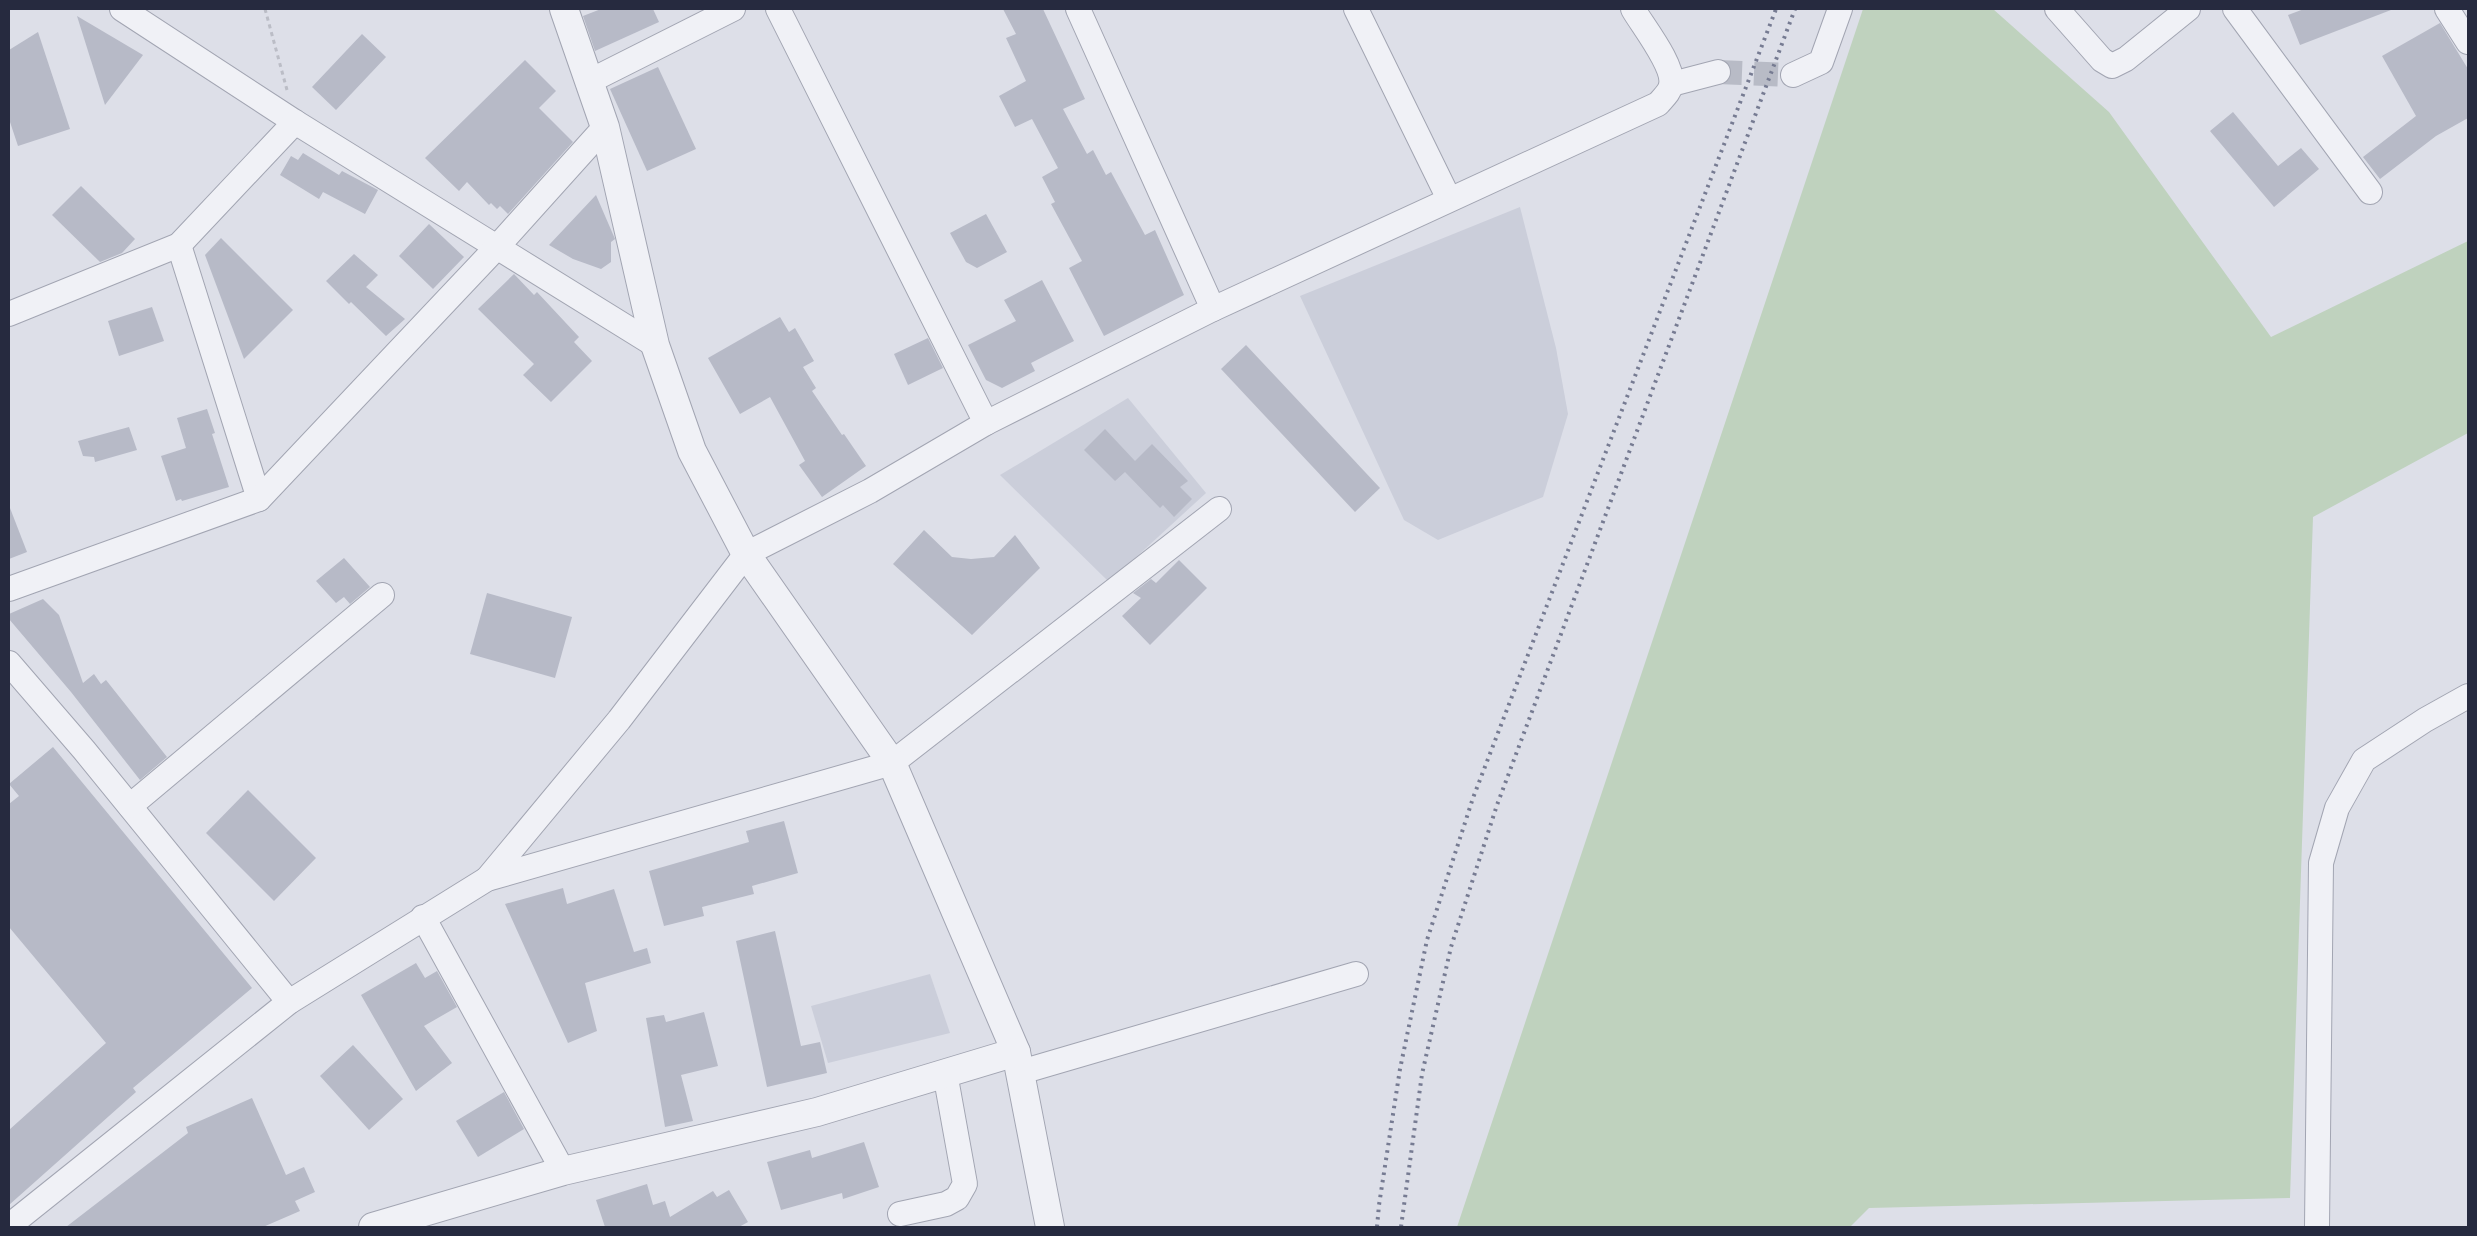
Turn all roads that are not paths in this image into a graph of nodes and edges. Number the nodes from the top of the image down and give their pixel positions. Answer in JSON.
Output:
{"nodes":[{"id":1,"x":122,"y":9,"type":"edge"},
{"id":2,"x":564,"y":9,"type":"edge"},
{"id":3,"x":733,"y":9,"type":"edge"},
{"id":4,"x":778,"y":9,"type":"edge"},
{"id":5,"x":1078,"y":9,"type":"edge"},
{"id":6,"x":1356,"y":9,"type":"edge"},
{"id":7,"x":1632,"y":9,"type":"edge"},
{"id":8,"x":1840,"y":9,"type":"edge"},
{"id":9,"x":2057,"y":9,"type":"edge"},
{"id":10,"x":2188,"y":9,"type":"edge"},
{"id":11,"x":2235,"y":9,"type":"edge"},
{"id":12,"x":2447,"y":9,"type":"edge"},
{"id":13,"x":2468,"y":42,"type":"edge"},
{"id":14,"x":1718,"y":72,"type":"tunnel mouth"},
{"id":15,"x":1793,"y":75,"type":"tunnel mouth"},
{"id":16,"x":588,"y":82,"type":"junction"},
{"id":17,"x":1672,"y":84,"type":"junction"},
{"id":18,"x":295,"y":122,"type":"junction"},
{"id":19,"x":605,"y":127,"type":"junction"},
{"id":20,"x":2370,"y":192,"type":"dead end"},
{"id":21,"x":1449,"y":199,"type":"junction"},
{"id":22,"x":179,"y":245,"type":"junction"},
{"id":23,"x":497,"y":247,"type":"junction"},
{"id":24,"x":1213,"y":309,"type":"junction"},
{"id":25,"x":9,"y":314,"type":"edge"},
{"id":26,"x":655,"y":345,"type":"junction"},
{"id":27,"x":986,"y":423,"type":"junction"},
{"id":28,"x":259,"y":499,"type":"junction"},
{"id":29,"x":1218,"y":509,"type":"dead end"},
{"id":30,"x":746,"y":554,"type":"junction"},
{"id":31,"x":9,"y":589,"type":"edge"},
{"id":32,"x":382,"y":595,"type":"dead end"},
{"id":33,"x":9,"y":663,"type":"edge"},
{"id":34,"x":2468,"y":696,"type":"edge"},
{"id":35,"x":892,"y":763,"type":"junction"},
{"id":36,"x":130,"y":806,"type":"junction"},
{"id":37,"x":487,"y":879,"type":"junction"},
{"id":38,"x":423,"y":917,"type":"junction"},
{"id":39,"x":1356,"y":974,"type":"dead end"},
{"id":40,"x":289,"y":1002,"type":"junction"},
{"id":41,"x":1018,"y":1062,"type":"junction"},
{"id":42,"x":945,"y":1073,"type":"junction"},
{"id":43,"x":562,"y":1171,"type":"junction"},
{"id":44,"x":900,"y":1214,"type":"dead end"},
{"id":45,"x":9,"y":1226,"type":"edge"},
{"id":46,"x":373,"y":1227,"type":"edge"},
{"id":47,"x":1050,"y":1227,"type":"edge"},
{"id":48,"x":2317,"y":1227,"type":"edge"}],
"edges":[{"from":1,"to":18,"type":"street"},
{"from":2,"to":16,"type":"street"},
{"from":3,"to":16,"type":"street"},
{"from":4,"to":27,"type":"street"},
{"from":5,"to":24,"type":"street"},
{"from":6,"to":21,"type":"street"},
{"from":7,"to":17,"type":"street"},
{"from":8,"to":15,"type":"street"},
{"from":9,"to":10,"type":"street"},
{"from":11,"to":20,"type":"street"},
{"from":12,"to":13,"type":"street"},
{"from":14,"to":17,"type":"street"},
{"from":16,"to":19,"type":"street"},
{"from":17,"to":21,"type":"street"},
{"from":18,"to":22,"type":"street"},
{"from":18,"to":23,"type":"street"},
{"from":19,"to":23,"type":"street"},
{"from":19,"to":26,"type":"street"},
{"from":21,"to":24,"type":"street"},
{"from":22,"to":25,"type":"street"},
{"from":22,"to":28,"type":"street"},
{"from":23,"to":26,"type":"street"},
{"from":23,"to":28,"type":"street"},
{"from":24,"to":27,"type":"street"},
{"from":26,"to":30,"type":"street"},
{"from":27,"to":30,"type":"street"},
{"from":28,"to":31,"type":"street"},
{"from":29,"to":35,"type":"street"},
{"from":30,"to":35,"type":"street"},
{"from":30,"to":37,"type":"street"},
{"from":32,"to":36,"type":"street"},
{"from":33,"to":36,"type":"street"},
{"from":34,"to":48,"type":"street"},
{"from":35,"to":37,"type":"street"},
{"from":35,"to":41,"type":"street"},
{"from":36,"to":40,"type":"street"},
{"from":37,"to":38,"type":"street"},
{"from":38,"to":40,"type":"street"},
{"from":38,"to":43,"type":"street"},
{"from":39,"to":41,"type":"street"},
{"from":40,"to":45,"type":"street"},
{"from":41,"to":42,"type":"street"},
{"from":41,"to":47,"type":"street"},
{"from":42,"to":43,"type":"street"},
{"from":42,"to":44,"type":"street"},
{"from":43,"to":46,"type":"street"}]}
